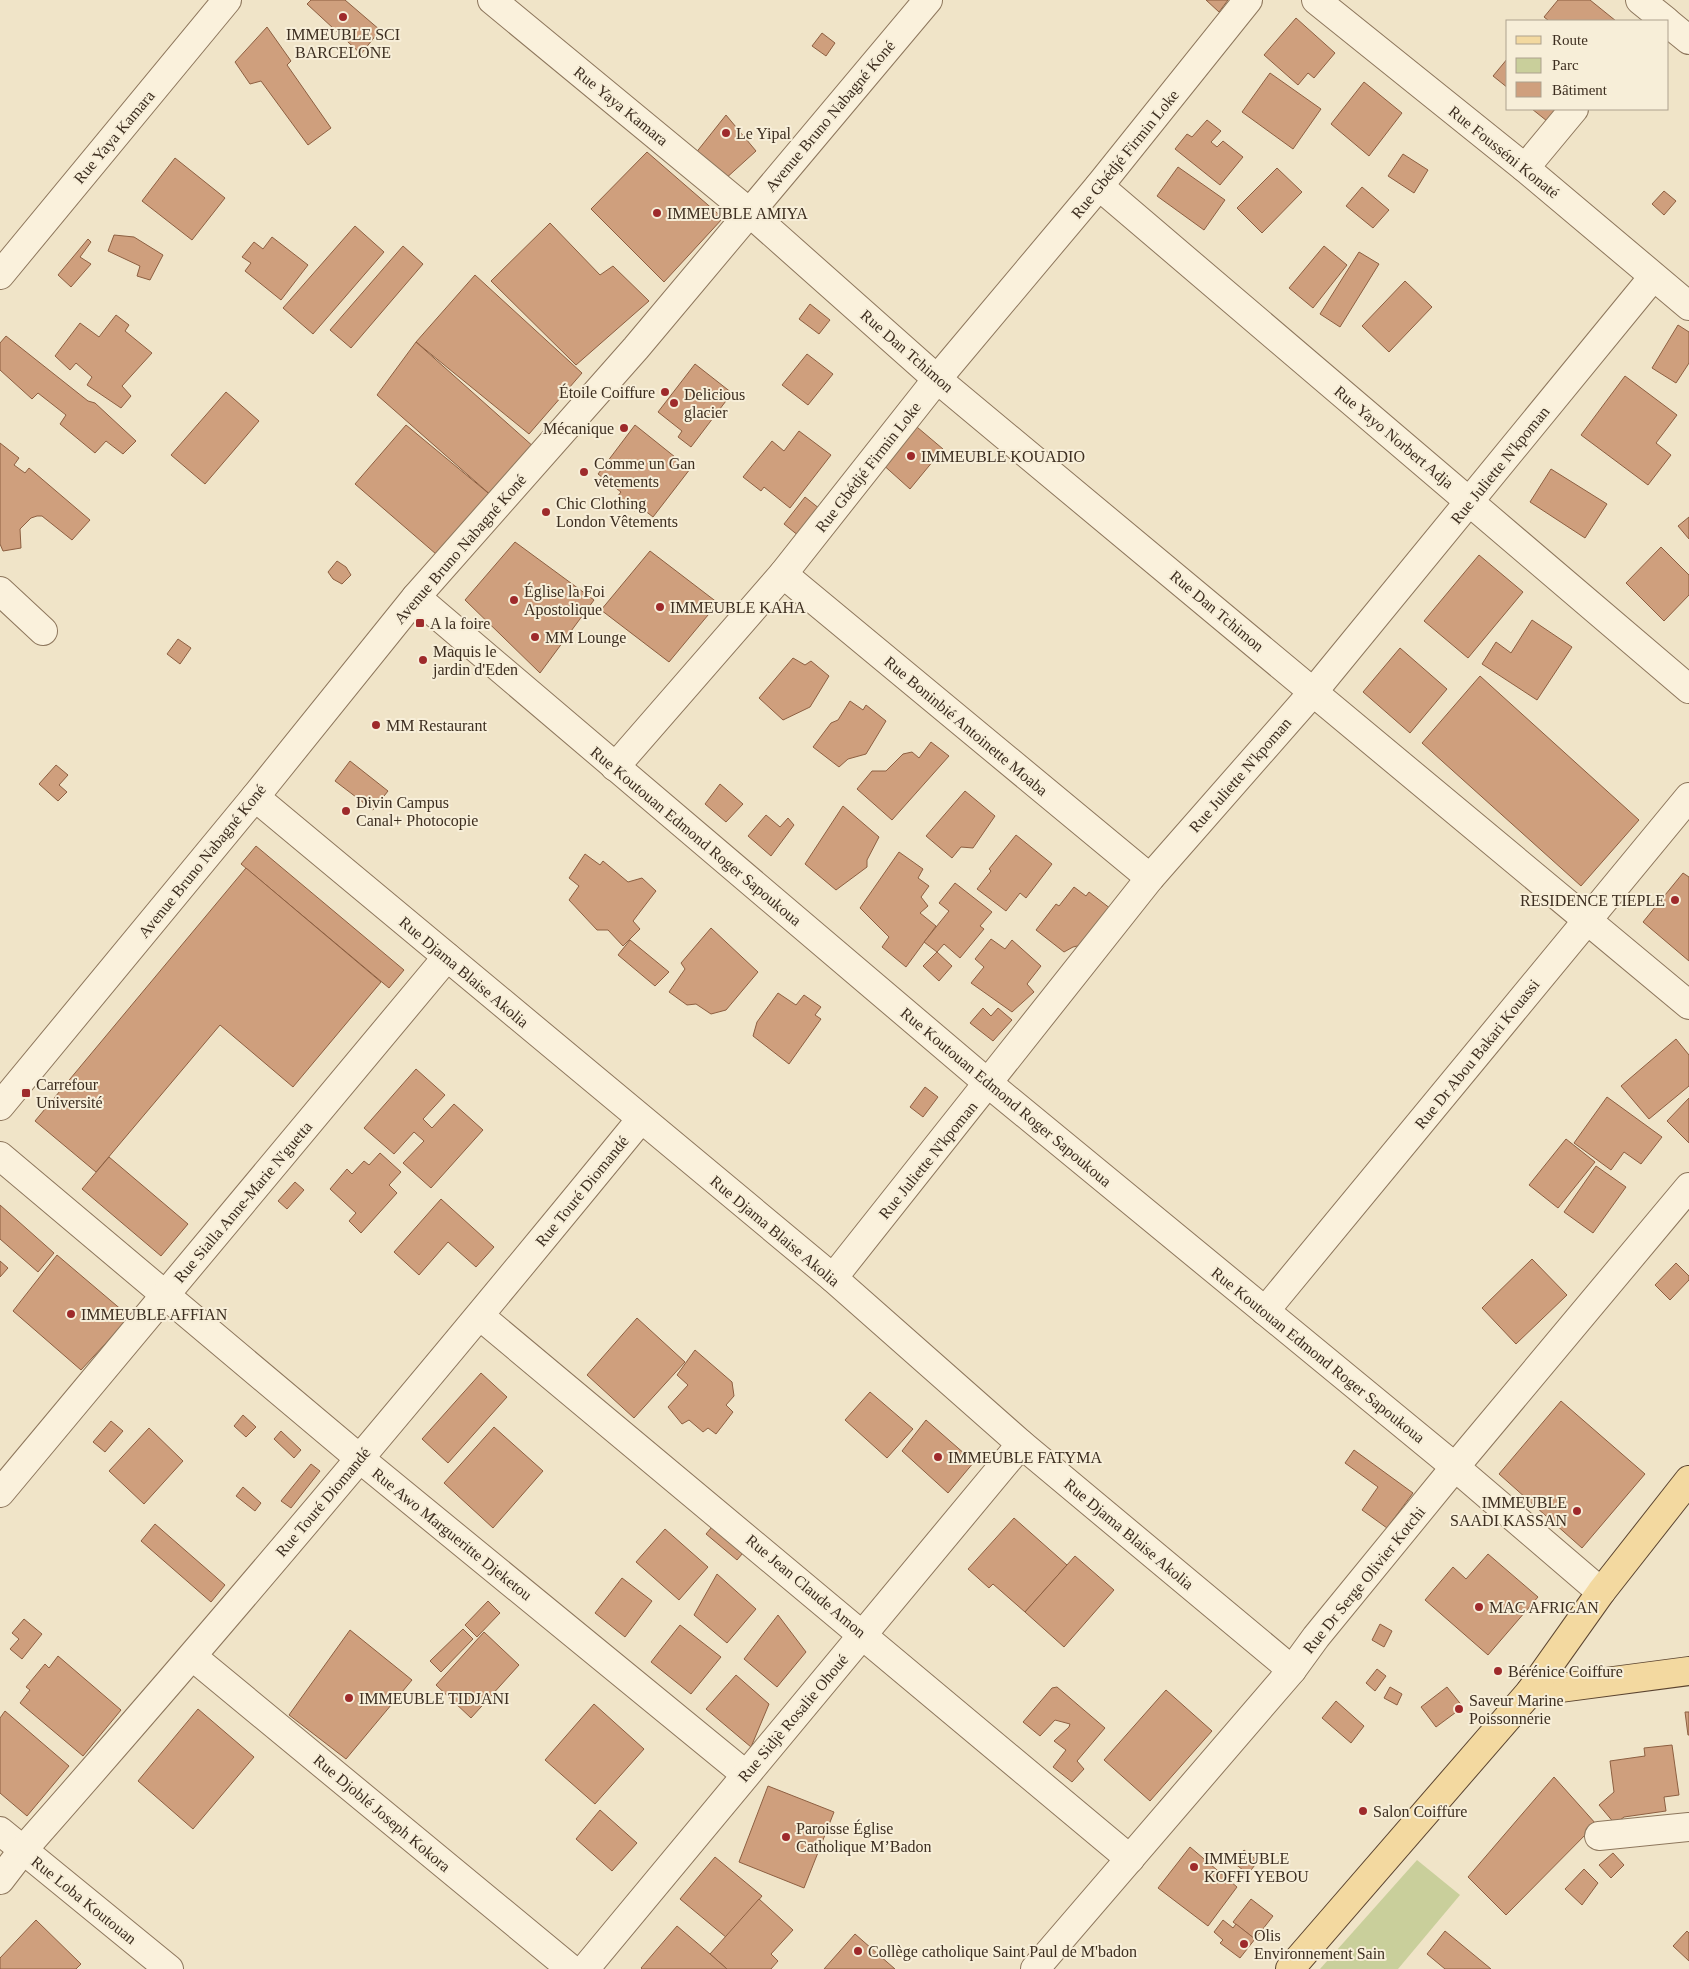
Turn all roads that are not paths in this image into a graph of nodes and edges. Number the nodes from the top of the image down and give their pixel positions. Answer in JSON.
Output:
{"nodes":[{"id":1,"x":227,"y":0,"type":"edge"},
{"id":2,"x":492,"y":0,"type":"edge"},
{"id":3,"x":928,"y":0,"type":"edge"},
{"id":4,"x":1248,"y":0,"type":"edge"},
{"id":5,"x":1316,"y":0,"type":"edge"},
{"id":6,"x":1669,"y":24,"type":"edge"},
{"id":7,"x":1689,"y":40,"type":"edge"},
{"id":8,"x":1573,"y":110,"type":"edge"},
{"id":9,"x":1525,"y":168,"type":"junction"},
{"id":10,"x":1099,"y":186,"type":"junction"},
{"id":11,"x":750,"y":212,"type":"junction"},
{"id":12,"x":0,"y":275,"type":"edge"},
{"id":13,"x":1653,"y":277,"type":"junction"},
{"id":14,"x":1689,"y":306,"type":"edge"},
{"id":15,"x":937,"y":379,"type":"junction"},
{"id":16,"x":1470,"y":501,"type":"junction"},
{"id":17,"x":783,"y":574,"type":"junction"},
{"id":18,"x":0,"y":591,"type":"edge"},
{"id":19,"x":416,"y":597,"type":"junction"},
{"id":20,"x":43,"y":631,"type":"dead end"},
{"id":21,"x":1689,"y":689,"type":"edge"},
{"id":22,"x":1314,"y":692,"type":"junction"},
{"id":23,"x":615,"y":767,"type":"junction"},
{"id":24,"x":255,"y":797,"type":"junction"},
{"id":25,"x":1689,"y":797,"type":"edge"},
{"id":26,"x":1150,"y":878,"type":"junction"},
{"id":27,"x":1586,"y":921,"type":"junction"},
{"id":28,"x":447,"y":957,"type":"junction"},
{"id":29,"x":1689,"y":1005,"type":"edge"},
{"id":30,"x":989,"y":1084,"type":"junction"},
{"id":31,"x":0,"y":1106,"type":"edge"},
{"id":32,"x":640,"y":1119,"type":"junction"},
{"id":33,"x":0,"y":1156,"type":"edge"},
{"id":34,"x":1689,"y":1187,"type":"edge"},
{"id":35,"x":833,"y":1278,"type":"junction"},
{"id":36,"x":166,"y":1295,"type":"junction"},
{"id":37,"x":1265,"y":1311,"type":"junction"},
{"id":38,"x":480,"y":1316,"type":"junction"},
{"id":39,"x":1021,"y":1444,"type":"junction"},
{"id":40,"x":359,"y":1458,"type":"junction"},
{"id":41,"x":1454,"y":1467,"type":"junction"},
{"id":42,"x":1689,"y":1480,"type":"edge"},
{"id":43,"x":0,"y":1493,"type":"edge"},
{"id":44,"x":1601,"y":1592,"type":"junction"},
{"id":45,"x":864,"y":1635,"type":"junction"},
{"id":46,"x":193,"y":1657,"type":"junction"},
{"id":47,"x":1292,"y":1670,"type":"junction"},
{"id":48,"x":1689,"y":1671,"type":"edge"},
{"id":49,"x":1530,"y":1692,"type":"junction"},
{"id":50,"x":745,"y":1774,"type":"junction"},
{"id":51,"x":1689,"y":1826,"type":"edge"},
{"id":52,"x":0,"y":1831,"type":"edge"},
{"id":53,"x":1599,"y":1836,"type":"dead end"},
{"id":54,"x":23,"y":1850,"type":"junction"},
{"id":55,"x":1130,"y":1859,"type":"junction"},
{"id":56,"x":0,"y":1880,"type":"edge"},
{"id":57,"x":168,"y":1969,"type":"edge"},
{"id":58,"x":571,"y":1969,"type":"edge"},
{"id":59,"x":585,"y":1969,"type":"edge"},
{"id":60,"x":1035,"y":1969,"type":"edge"},
{"id":61,"x":1290,"y":1969,"type":"edge"}],
"edges":[{"from":1,"to":12,"type":"street","name":"Rue Yaya Kamara"},
{"from":2,"to":11,"type":"street","name":"Rue Yaya Kamara"},
{"from":3,"to":11,"type":"street","name":"Avenue Bruno Nabagné Koné"},
{"from":4,"to":10,"type":"street","name":"Rue Gbédjé Firmin Loke"},
{"from":5,"to":9,"type":"street","name":"Rue Fousséni Konaté"},
{"from":6,"to":7,"type":"street"},
{"from":8,"to":9,"type":"street"},
{"from":9,"to":13,"type":"street","name":"Rue Fousséni Konaté"},
{"from":10,"to":15,"type":"street","name":"Rue Gbédjé Firmin Loke"},
{"from":10,"to":16,"type":"street","name":"Rue Yayo Norbert Adja"},
{"from":11,"to":15,"type":"street","name":"Rue Dan Tchimon"},
{"from":11,"to":19,"type":"street","name":"Avenue Bruno Nabagné Koné"},
{"from":13,"to":14,"type":"street","name":"Rue Fousséni Konaté"},
{"from":13,"to":16,"type":"street","name":"Rue Juliette N'kpoman"},
{"from":15,"to":17,"type":"street","name":"Rue Gbédjé Firmin Loke"},
{"from":15,"to":22,"type":"street","name":"Rue Dan Tchimon"},
{"from":16,"to":21,"type":"street","name":"Rue Yayo Norbert Adja"},
{"from":16,"to":22,"type":"street","name":"Rue Juliette N'kpoman"},
{"from":17,"to":23,"type":"street","name":"Rue Gbédjé Firmin Loke"},
{"from":17,"to":26,"type":"street","name":"Rue Boninbié Antoinette Moaba"},
{"from":18,"to":20,"type":"street"},
{"from":19,"to":23,"type":"street","name":"Rue Koutouan Edmond Roger Sapoukoua"},
{"from":19,"to":24,"type":"street","name":"Avenue Bruno Nabagné Koné"},
{"from":22,"to":26,"type":"street","name":"Rue Juliette N'kpoman"},
{"from":22,"to":27,"type":"street","name":"Rue Dan Tchimon"},
{"from":23,"to":30,"type":"street","name":"Rue Koutouan Edmond Roger Sapoukoua"},
{"from":24,"to":28,"type":"street","name":"Rue Djama Blaise Akolia"},
{"from":24,"to":31,"type":"street","name":"Avenue Bruno Nabagné Koné"},
{"from":25,"to":27,"type":"street","name":"Rue Dr Abou Bakari Kouassi"},
{"from":26,"to":30,"type":"street","name":"Rue Juliette N'kpoman"},
{"from":27,"to":29,"type":"street","name":"Rue Dan Tchimon"},
{"from":27,"to":37,"type":"street","name":"Rue Dr Abou Bakari Kouassi"},
{"from":28,"to":32,"type":"street","name":"Rue Djama Blaise Akolia"},
{"from":28,"to":36,"type":"street","name":"Rue Sialla Anne-Marie N'guetta"},
{"from":30,"to":35,"type":"street","name":"Rue Juliette N'kpoman"},
{"from":30,"to":37,"type":"street","name":"Rue Koutouan Edmond Roger Sapoukoua"},
{"from":32,"to":35,"type":"street","name":"Rue Djama Blaise Akolia"},
{"from":32,"to":38,"type":"street","name":"Rue Touré Diomandé"},
{"from":33,"to":36,"type":"street","name":"Rue Awo Margueritte Djeketou"},
{"from":34,"to":41,"type":"street","name":"Rue Dr Serge Olivier Kotchi"},
{"from":35,"to":39,"type":"street","name":"Rue Djama Blaise Akolia"},
{"from":36,"to":40,"type":"street","name":"Rue Awo Margueritte Djeketou"},
{"from":36,"to":43,"type":"street","name":"Rue Sialla Anne-Marie N'guetta"},
{"from":37,"to":41,"type":"street","name":"Rue Koutouan Edmond Roger Sapoukoua"},
{"from":38,"to":40,"type":"street","name":"Rue Touré Diomandé"},
{"from":38,"to":45,"type":"street","name":"Rue Jean Claude Amon"},
{"from":39,"to":45,"type":"street","name":"Rue Sidjè Rosalie Ohoué"},
{"from":39,"to":47,"type":"street","name":"Rue Djama Blaise Akolia"},
{"from":40,"to":46,"type":"street","name":"Rue Touré Diomandé"},
{"from":40,"to":50,"type":"street","name":"Rue Awo Margueritte Djeketou"},
{"from":41,"to":44,"type":"street","name":"Rue Koutouan Edmond Roger Sapoukoua"},
{"from":41,"to":47,"type":"street","name":"Rue Dr Serge Olivier Kotchi"},
{"from":42,"to":44,"type":"main road"},
{"from":44,"to":49,"type":"main road"},
{"from":45,"to":50,"type":"street","name":"Rue Sidjè Rosalie Ohoué"},
{"from":45,"to":55,"type":"street","name":"Rue Jean Claude Amon"},
{"from":46,"to":54,"type":"street","name":"Rue Touré Diomandé"},
{"from":46,"to":58,"type":"street","name":"Rue Djoblé Joseph Kokora"},
{"from":47,"to":55,"type":"street","name":"Rue Dr Serge Olivier Kotchi"},
{"from":48,"to":49,"type":"main road"},
{"from":49,"to":61,"type":"main road"},
{"from":50,"to":59,"type":"street","name":"Rue Sidjè Rosalie Ohoué"},
{"from":51,"to":53,"type":"street"},
{"from":52,"to":54,"type":"street","name":"Rue Loba Koutouan"},
{"from":54,"to":56,"type":"street","name":"Rue Touré Diomandé"},
{"from":54,"to":57,"type":"street","name":"Rue Loba Koutouan"},
{"from":55,"to":60,"type":"street","name":"Rue Dr Serge Olivier Kotchi"}]}
